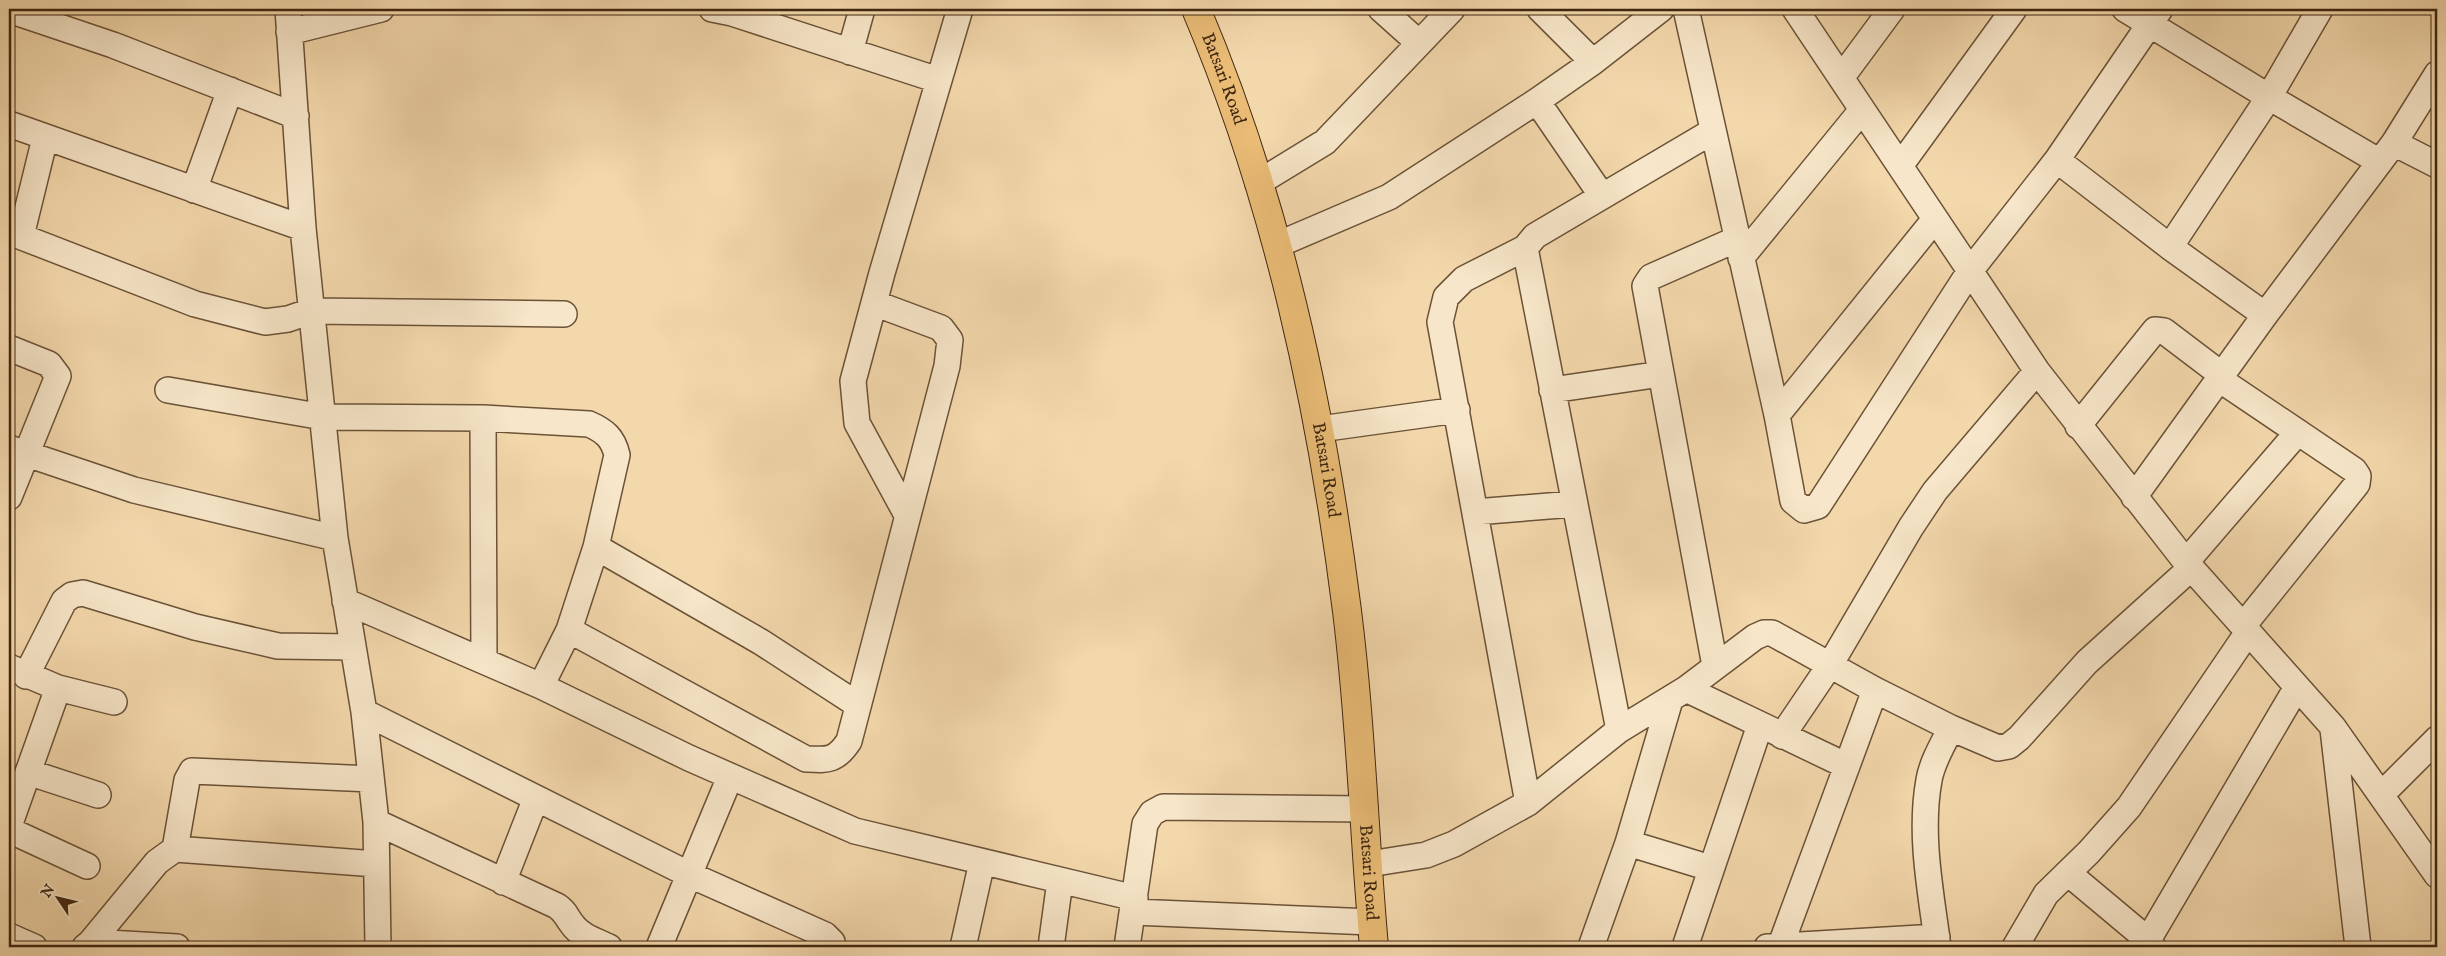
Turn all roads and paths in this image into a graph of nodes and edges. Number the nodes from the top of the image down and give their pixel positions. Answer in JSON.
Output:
{"nodes":[{"id":1,"x":381,"y":9,"type":"edge"},
{"id":2,"x":712,"y":9,"type":"edge"},
{"id":3,"x":862,"y":9,"type":"edge"},
{"id":4,"x":960,"y":9,"type":"edge"},
{"id":5,"x":1196,"y":9,"type":"edge"},
{"id":6,"x":1381,"y":9,"type":"edge"},
{"id":7,"x":1452,"y":9,"type":"edge"},
{"id":8,"x":1540,"y":9,"type":"edge"},
{"id":9,"x":1661,"y":9,"type":"edge"},
{"id":10,"x":1686,"y":9,"type":"edge"},
{"id":11,"x":1795,"y":9,"type":"edge"},
{"id":12,"x":1892,"y":9,"type":"edge"},
{"id":13,"x":2014,"y":9,"type":"edge"},
{"id":14,"x":2125,"y":9,"type":"edge"},
{"id":15,"x":2320,"y":9,"type":"edge"},
{"id":16,"x":9,"y":10,"type":"edge"},
{"id":17,"x":2155,"y":16,"type":"edge"},
{"id":18,"x":288,"y":20,"type":"edge"},
{"id":19,"x":1419,"y":43,"type":"junction"},
{"id":20,"x":850,"y":52,"type":"junction"},
{"id":21,"x":1593,"y":62,"type":"junction"},
{"id":22,"x":2437,"y":74,"type":"edge"},
{"id":23,"x":1841,"y":78,"type":"junction"},
{"id":24,"x":938,"y":80,"type":"junction"},
{"id":25,"x":230,"y":90,"type":"junction"},
{"id":26,"x":2269,"y":97,"type":"junction"},
{"id":27,"x":1537,"y":101,"type":"junction"},
{"id":28,"x":1862,"y":110,"type":"junction"},
{"id":29,"x":296,"y":116,"type":"junction"},
{"id":30,"x":9,"y":124,"type":"edge"},
{"id":31,"x":1713,"y":131,"type":"junction"},
{"id":32,"x":45,"y":138,"type":"junction"},
{"id":33,"x":2387,"y":152,"type":"junction"},
{"id":34,"x":2058,"y":160,"type":"junction"},
{"id":35,"x":2437,"y":165,"type":"edge"},
{"id":36,"x":1900,"y":166,"type":"junction"},
{"id":37,"x":1258,"y":183,"type":"junction"},
{"id":38,"x":194,"y":190,"type":"junction"},
{"id":39,"x":1602,"y":196,"type":"junction"},
{"id":40,"x":1935,"y":219,"type":"junction"},
{"id":41,"x":303,"y":228,"type":"junction"},
{"id":42,"x":15,"y":234,"type":"edge"},
{"id":43,"x":1277,"y":245,"type":"junction"},
{"id":44,"x":2170,"y":246,"type":"junction"},
{"id":45,"x":1525,"y":248,"type":"junction"},
{"id":46,"x":1739,"y":249,"type":"junction"},
{"id":47,"x":1970,"y":271,"type":"junction"},
{"id":48,"x":874,"y":303,"type":"junction"},
{"id":49,"x":311,"y":311,"type":"junction"},
{"id":50,"x":564,"y":314,"type":"dead end"},
{"id":51,"x":2265,"y":315,"type":"junction"},
{"id":52,"x":9,"y":348,"type":"edge"},
{"id":53,"x":2037,"y":371,"type":"junction"},
{"id":54,"x":1661,"y":374,"type":"junction"},
{"id":55,"x":2220,"y":377,"type":"junction"},
{"id":56,"x":168,"y":390,"type":"dead end"},
{"id":57,"x":1552,"y":390,"type":"junction"},
{"id":58,"x":1456,"y":410,"type":"junction"},
{"id":59,"x":1777,"y":415,"type":"junction"},
{"id":60,"x":323,"y":417,"type":"junction"},
{"id":61,"x":483,"y":418,"type":"junction"},
{"id":62,"x":2078,"y":426,"type":"junction"},
{"id":63,"x":1320,"y":430,"type":"junction"},
{"id":64,"x":2298,"y":432,"type":"junction"},
{"id":65,"x":18,"y":451,"type":"edge"},
{"id":66,"x":9,"y":496,"type":"edge"},
{"id":67,"x":2134,"y":497,"type":"junction"},
{"id":68,"x":1574,"y":504,"type":"junction"},
{"id":69,"x":1475,"y":512,"type":"junction"},
{"id":70,"x":907,"y":515,"type":"junction"},
{"id":71,"x":335,"y":538,"type":"junction"},
{"id":72,"x":596,"y":547,"type":"junction"},
{"id":73,"x":2189,"y":565,"type":"junction"},
{"id":74,"x":345,"y":600,"type":"junction"},
{"id":75,"x":2245,"y":629,"type":"junction"},
{"id":76,"x":569,"y":630,"type":"junction"},
{"id":77,"x":353,"y":647,"type":"junction"},
{"id":78,"x":484,"y":661,"type":"junction"},
{"id":79,"x":1830,"y":665,"type":"junction"},
{"id":80,"x":1715,"y":666,"type":"junction"},
{"id":81,"x":18,"y":672,"type":"edge"},
{"id":82,"x":542,"y":686,"type":"junction"},
{"id":83,"x":2297,"y":687,"type":"junction"},
{"id":84,"x":58,"y":688,"type":"junction"},
{"id":85,"x":1875,"y":690,"type":"junction"},
{"id":86,"x":1678,"y":695,"type":"junction"},
{"id":87,"x":114,"y":702,"type":"dead end"},
{"id":88,"x":858,"y":705,"type":"junction"},
{"id":89,"x":364,"y":712,"type":"junction"},
{"id":90,"x":1760,"y":725,"type":"junction"},
{"id":91,"x":1951,"y":728,"type":"junction"},
{"id":92,"x":2333,"y":728,"type":"junction"},
{"id":93,"x":1619,"y":730,"type":"junction"},
{"id":94,"x":1782,"y":736,"type":"junction"},
{"id":95,"x":2437,"y":739,"type":"edge"},
{"id":96,"x":1847,"y":766,"type":"junction"},
{"id":97,"x":28,"y":772,"type":"junction"},
{"id":98,"x":730,"y":777,"type":"junction"},
{"id":99,"x":371,"y":779,"type":"junction"},
{"id":100,"x":98,"y":794,"type":"dead end"},
{"id":101,"x":2381,"y":795,"type":"junction"},
{"id":102,"x":536,"y":798,"type":"junction"},
{"id":103,"x":1528,"y":803,"type":"junction"},
{"id":104,"x":1365,"y":809,"type":"junction"},
{"id":105,"x":376,"y":822,"type":"junction"},
{"id":106,"x":9,"y":828,"type":"edge"},
{"id":107,"x":1628,"y":843,"type":"junction"},
{"id":108,"x":175,"y":849,"type":"junction"},
{"id":109,"x":982,"y":862,"type":"junction"},
{"id":110,"x":376,"y":864,"type":"junction"},
{"id":111,"x":1369,"y":864,"type":"junction"},
{"id":112,"x":87,"y":866,"type":"dead end"},
{"id":113,"x":1710,"y":868,"type":"junction"},
{"id":114,"x":2068,"y":873,"type":"junction"},
{"id":115,"x":688,"y":874,"type":"junction"},
{"id":116,"x":2437,"y":875,"type":"edge"},
{"id":117,"x":1060,"y":881,"type":"junction"},
{"id":118,"x":503,"y":882,"type":"junction"},
{"id":119,"x":1134,"y":905,"type":"junction"},
{"id":120,"x":1372,"y":934,"type":"edge"},
{"id":121,"x":9,"y":936,"type":"edge"},
{"id":122,"x":1938,"y":942,"type":"edge"},
{"id":123,"x":2150,"y":944,"type":"edge"},
{"id":124,"x":88,"y":945,"type":"edge"},
{"id":125,"x":383,"y":946,"type":"edge"},
{"id":126,"x":34,"y":947,"type":"edge"},
{"id":127,"x":177,"y":947,"type":"edge"},
{"id":128,"x":609,"y":947,"type":"edge"},
{"id":129,"x":659,"y":947,"type":"edge"},
{"id":130,"x":832,"y":947,"type":"edge"},
{"id":131,"x":963,"y":947,"type":"edge"},
{"id":132,"x":1051,"y":947,"type":"edge"},
{"id":133,"x":1127,"y":947,"type":"edge"},
{"id":134,"x":1591,"y":947,"type":"edge"},
{"id":135,"x":1685,"y":947,"type":"edge"},
{"id":136,"x":1773,"y":947,"type":"edge"},
{"id":137,"x":2015,"y":947,"type":"edge"},
{"id":138,"x":2358,"y":947,"type":"edge"}],
"edges":[{"from":1,"to":18,"type":"street"},
{"from":2,"to":20,"type":"street"},
{"from":3,"to":20,"type":"street"},
{"from":4,"to":24,"type":"street"},
{"from":5,"to":37,"type":"main road","name":"Batsari Road"},
{"from":6,"to":19,"type":"street"},
{"from":7,"to":19,"type":"street"},
{"from":8,"to":21,"type":"street"},
{"from":9,"to":21,"type":"street"},
{"from":10,"to":31,"type":"street"},
{"from":11,"to":23,"type":"street"},
{"from":12,"to":23,"type":"street"},
{"from":13,"to":36,"type":"street"},
{"from":14,"to":17,"type":"street"},
{"from":15,"to":26,"type":"street"},
{"from":16,"to":25,"type":"street"},
{"from":17,"to":26,"type":"street"},
{"from":17,"to":34,"type":"street"},
{"from":18,"to":29,"type":"street"},
{"from":19,"to":37,"type":"street"},
{"from":20,"to":24,"type":"street"},
{"from":21,"to":27,"type":"street"},
{"from":22,"to":33,"type":"street"},
{"from":23,"to":28,"type":"street"},
{"from":24,"to":48,"type":"street"},
{"from":25,"to":29,"type":"street"},
{"from":25,"to":38,"type":"street"},
{"from":26,"to":33,"type":"street"},
{"from":26,"to":44,"type":"street"},
{"from":27,"to":39,"type":"street"},
{"from":27,"to":43,"type":"street"},
{"from":28,"to":36,"type":"street"},
{"from":28,"to":46,"type":"street"},
{"from":29,"to":41,"type":"street"},
{"from":30,"to":32,"type":"street"},
{"from":31,"to":39,"type":"street"},
{"from":31,"to":46,"type":"street"},
{"from":32,"to":38,"type":"street"},
{"from":32,"to":42,"type":"street"},
{"from":33,"to":35,"type":"street"},
{"from":33,"to":51,"type":"street"},
{"from":34,"to":44,"type":"street"},
{"from":34,"to":47,"type":"street"},
{"from":36,"to":40,"type":"street"},
{"from":37,"to":43,"type":"main road","name":"Batsari Road"},
{"from":38,"to":41,"type":"street"},
{"from":39,"to":45,"type":"street"},
{"from":40,"to":47,"type":"street"},
{"from":40,"to":59,"type":"street"},
{"from":41,"to":49,"type":"street"},
{"from":42,"to":49,"type":"street"},
{"from":43,"to":63,"type":"main road","name":"Batsari Road"},
{"from":44,"to":51,"type":"street"},
{"from":45,"to":57,"type":"street"},
{"from":45,"to":58,"type":"street"},
{"from":46,"to":54,"type":"street"},
{"from":46,"to":59,"type":"street"},
{"from":47,"to":53,"type":"street"},
{"from":47,"to":59,"type":"street"},
{"from":48,"to":70,"type":"street"},
{"from":48,"to":70,"type":"street"},
{"from":49,"to":50,"type":"street"},
{"from":49,"to":60,"type":"street"},
{"from":51,"to":55,"type":"street"},
{"from":52,"to":65,"type":"street"},
{"from":53,"to":62,"type":"street"},
{"from":53,"to":79,"type":"street"},
{"from":54,"to":57,"type":"street"},
{"from":54,"to":80,"type":"street"},
{"from":55,"to":62,"type":"street"},
{"from":55,"to":64,"type":"street"},
{"from":55,"to":67,"type":"street"},
{"from":56,"to":60,"type":"street"},
{"from":57,"to":68,"type":"street"},
{"from":58,"to":63,"type":"street"},
{"from":58,"to":69,"type":"street"},
{"from":60,"to":61,"type":"street"},
{"from":60,"to":71,"type":"street"},
{"from":61,"to":72,"type":"street"},
{"from":61,"to":78,"type":"street"},
{"from":62,"to":67,"type":"street"},
{"from":63,"to":104,"type":"main road","name":"Batsari Road"},
{"from":64,"to":73,"type":"street"},
{"from":64,"to":75,"type":"street"},
{"from":65,"to":66,"type":"street"},
{"from":65,"to":71,"type":"street"},
{"from":67,"to":73,"type":"street"},
{"from":68,"to":69,"type":"street"},
{"from":68,"to":93,"type":"street"},
{"from":69,"to":103,"type":"street"},
{"from":70,"to":88,"type":"street"},
{"from":71,"to":74,"type":"street"},
{"from":72,"to":76,"type":"street"},
{"from":72,"to":88,"type":"street"},
{"from":73,"to":75,"type":"street"},
{"from":73,"to":91,"type":"street"},
{"from":74,"to":77,"type":"street"},
{"from":74,"to":78,"type":"street"},
{"from":75,"to":83,"type":"street"},
{"from":75,"to":114,"type":"street"},
{"from":76,"to":82,"type":"street"},
{"from":76,"to":88,"type":"street"},
{"from":77,"to":81,"type":"street"},
{"from":77,"to":89,"type":"street"},
{"from":78,"to":82,"type":"street"},
{"from":79,"to":80,"type":"street"},
{"from":79,"to":85,"type":"street"},
{"from":79,"to":94,"type":"street"},
{"from":80,"to":86,"type":"street"},
{"from":81,"to":84,"type":"street"},
{"from":82,"to":98,"type":"street"},
{"from":83,"to":92,"type":"street"},
{"from":83,"to":123,"type":"street"},
{"from":84,"to":87,"type":"street"},
{"from":84,"to":97,"type":"street"},
{"from":85,"to":91,"type":"street"},
{"from":85,"to":96,"type":"street"},
{"from":86,"to":90,"type":"street"},
{"from":86,"to":93,"type":"street"},
{"from":86,"to":107,"type":"street"},
{"from":89,"to":99,"type":"street"},
{"from":89,"to":102,"type":"street"},
{"from":90,"to":94,"type":"street"},
{"from":90,"to":113,"type":"street"},
{"from":91,"to":122,"type":"street"},
{"from":92,"to":101,"type":"street"},
{"from":92,"to":138,"type":"street"},
{"from":93,"to":103,"type":"street"},
{"from":94,"to":96,"type":"street"},
{"from":95,"to":101,"type":"street"},
{"from":96,"to":136,"type":"street"},
{"from":97,"to":100,"type":"street"},
{"from":97,"to":106,"type":"street"},
{"from":98,"to":109,"type":"street"},
{"from":98,"to":115,"type":"street"},
{"from":99,"to":105,"type":"street"},
{"from":99,"to":108,"type":"street"},
{"from":101,"to":116,"type":"street"},
{"from":102,"to":115,"type":"street"},
{"from":102,"to":118,"type":"street"},
{"from":103,"to":111,"type":"street"},
{"from":104,"to":111,"type":"main road","name":"Batsari Road"},
{"from":104,"to":119,"type":"street"},
{"from":105,"to":110,"type":"street"},
{"from":105,"to":118,"type":"street"},
{"from":106,"to":112,"type":"street"},
{"from":107,"to":113,"type":"street"},
{"from":107,"to":134,"type":"street"},
{"from":108,"to":110,"type":"street"},
{"from":108,"to":124,"type":"street"},
{"from":109,"to":117,"type":"street"},
{"from":109,"to":131,"type":"street"},
{"from":110,"to":125,"type":"street"},
{"from":111,"to":120,"type":"main road","name":"Batsari Road"},
{"from":113,"to":135,"type":"street"},
{"from":114,"to":123,"type":"street"},
{"from":114,"to":137,"type":"street"},
{"from":115,"to":129,"type":"street"},
{"from":115,"to":130,"type":"street"},
{"from":117,"to":119,"type":"street"},
{"from":117,"to":132,"type":"street"},
{"from":118,"to":128,"type":"street"},
{"from":119,"to":120,"type":"street"},
{"from":119,"to":133,"type":"street"},
{"from":121,"to":126,"type":"street"},
{"from":122,"to":136,"type":"street"},
{"from":124,"to":127,"type":"street"}]}
